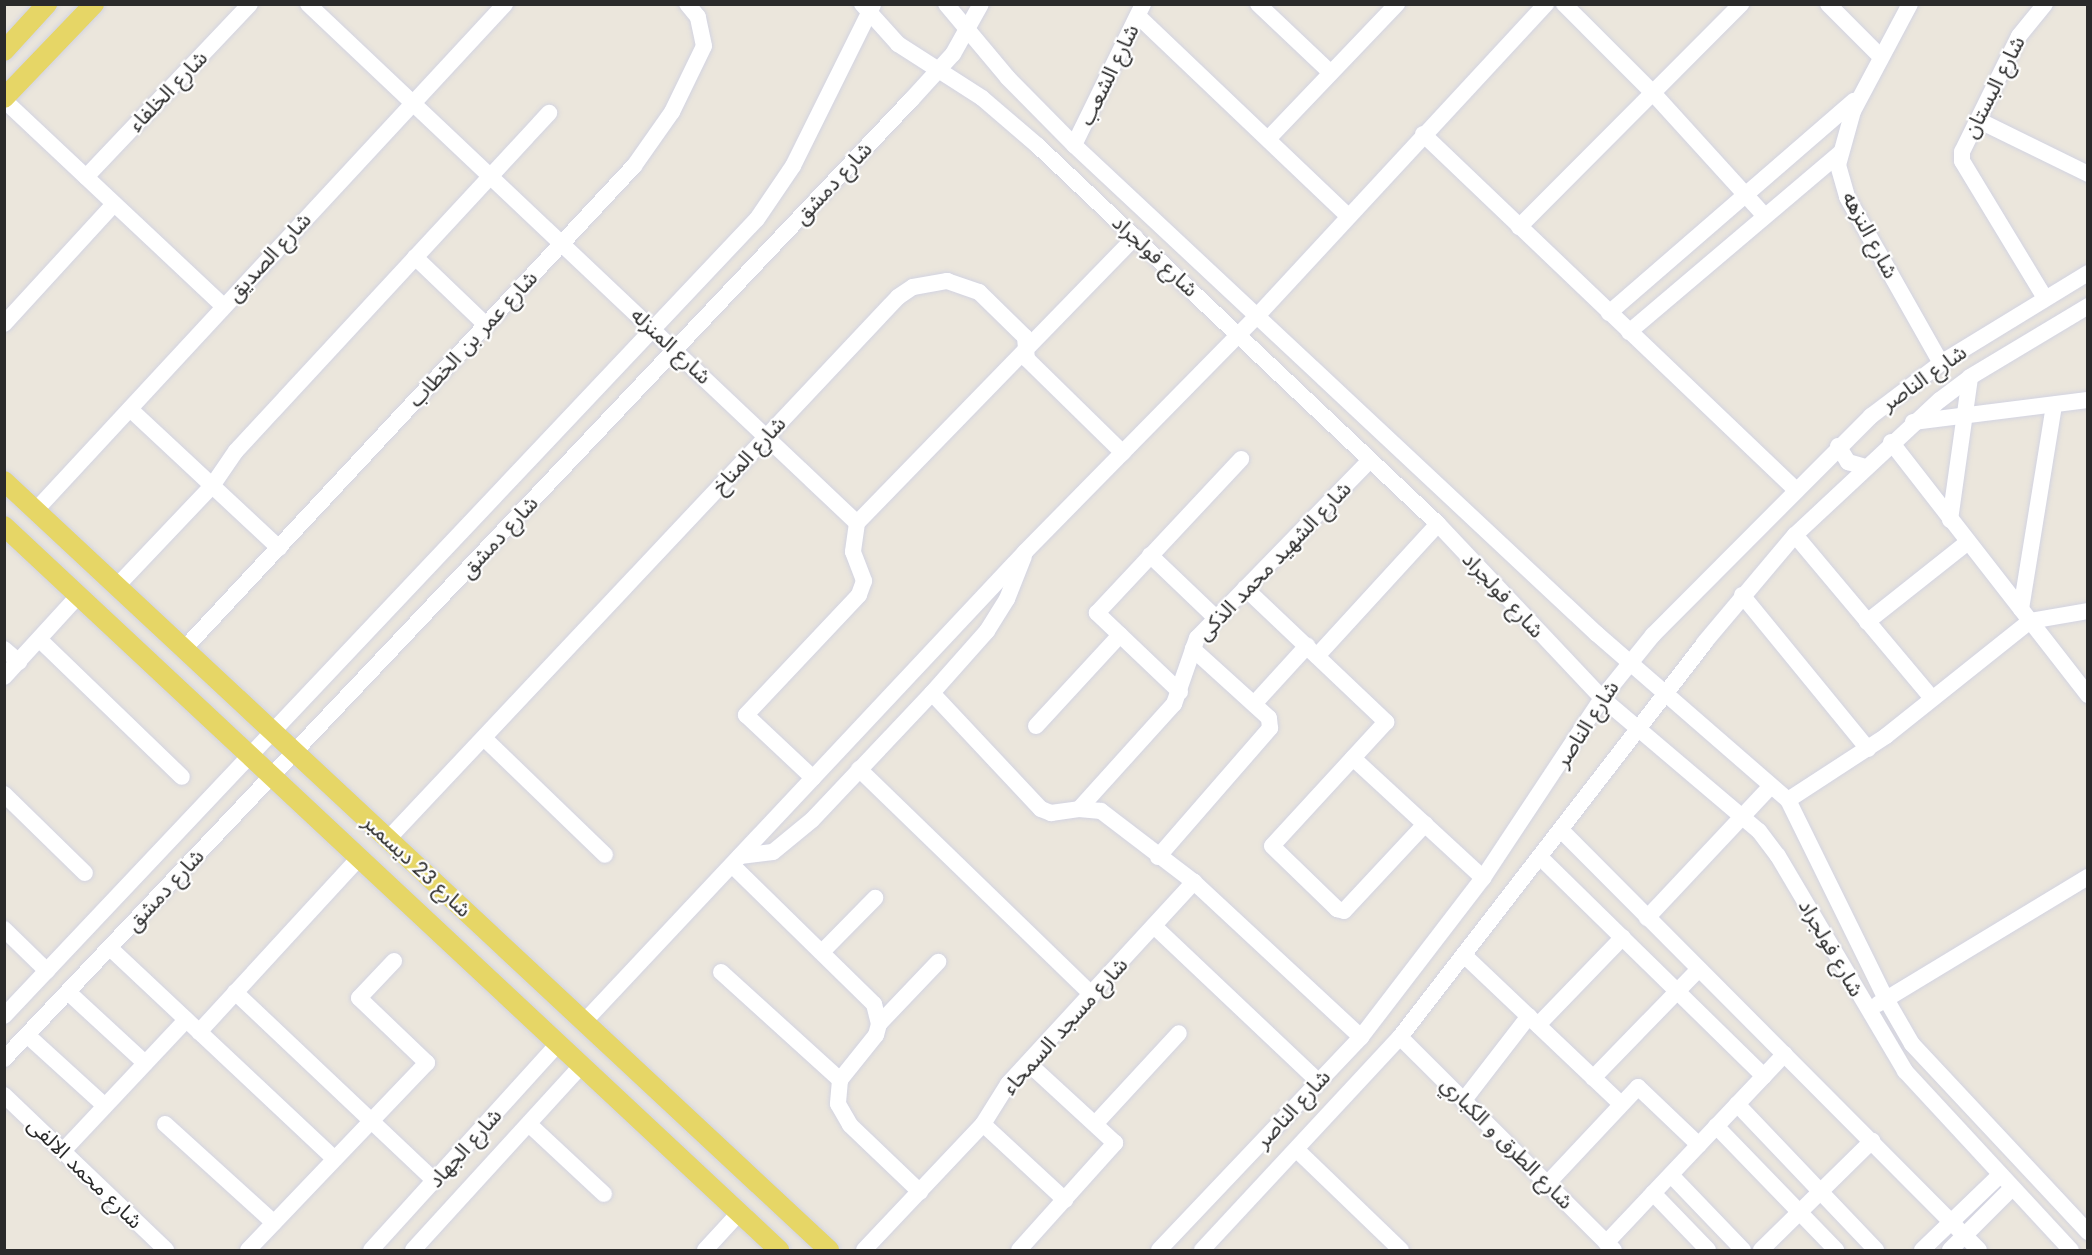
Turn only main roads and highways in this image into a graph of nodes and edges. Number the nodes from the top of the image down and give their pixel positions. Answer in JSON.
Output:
{"nodes":[{"id":1,"x":47,"y":4,"type":"edge"},
{"id":2,"x":94,"y":4,"type":"edge"},
{"id":3,"x":4,"y":51,"type":"edge"},
{"id":4,"x":4,"y":99,"type":"edge"},
{"id":5,"x":4,"y":481,"type":"edge"},
{"id":6,"x":4,"y":526,"type":"edge"},
{"id":7,"x":693,"y":1123,"type":"junction"},
{"id":8,"x":670,"y":1148,"type":"junction"},
{"id":9,"x":779,"y":1251,"type":"edge"},
{"id":10,"x":830,"y":1251,"type":"edge"}],
"edges":[{"from":1,"to":3,"type":"main road"},
{"from":2,"to":4,"type":"main road"},
{"from":5,"to":7,"type":"main road","name":"شارع 23 ديسمبر"},
{"from":6,"to":8,"type":"main road","name":"شارع 23 ديسمبر"},
{"from":7,"to":8,"type":"main road"},
{"from":7,"to":10,"type":"main road","name":"شارع 23 ديسمبر"},
{"from":8,"to":9,"type":"main road","name":"شارع 23 ديسمبر"}]}
